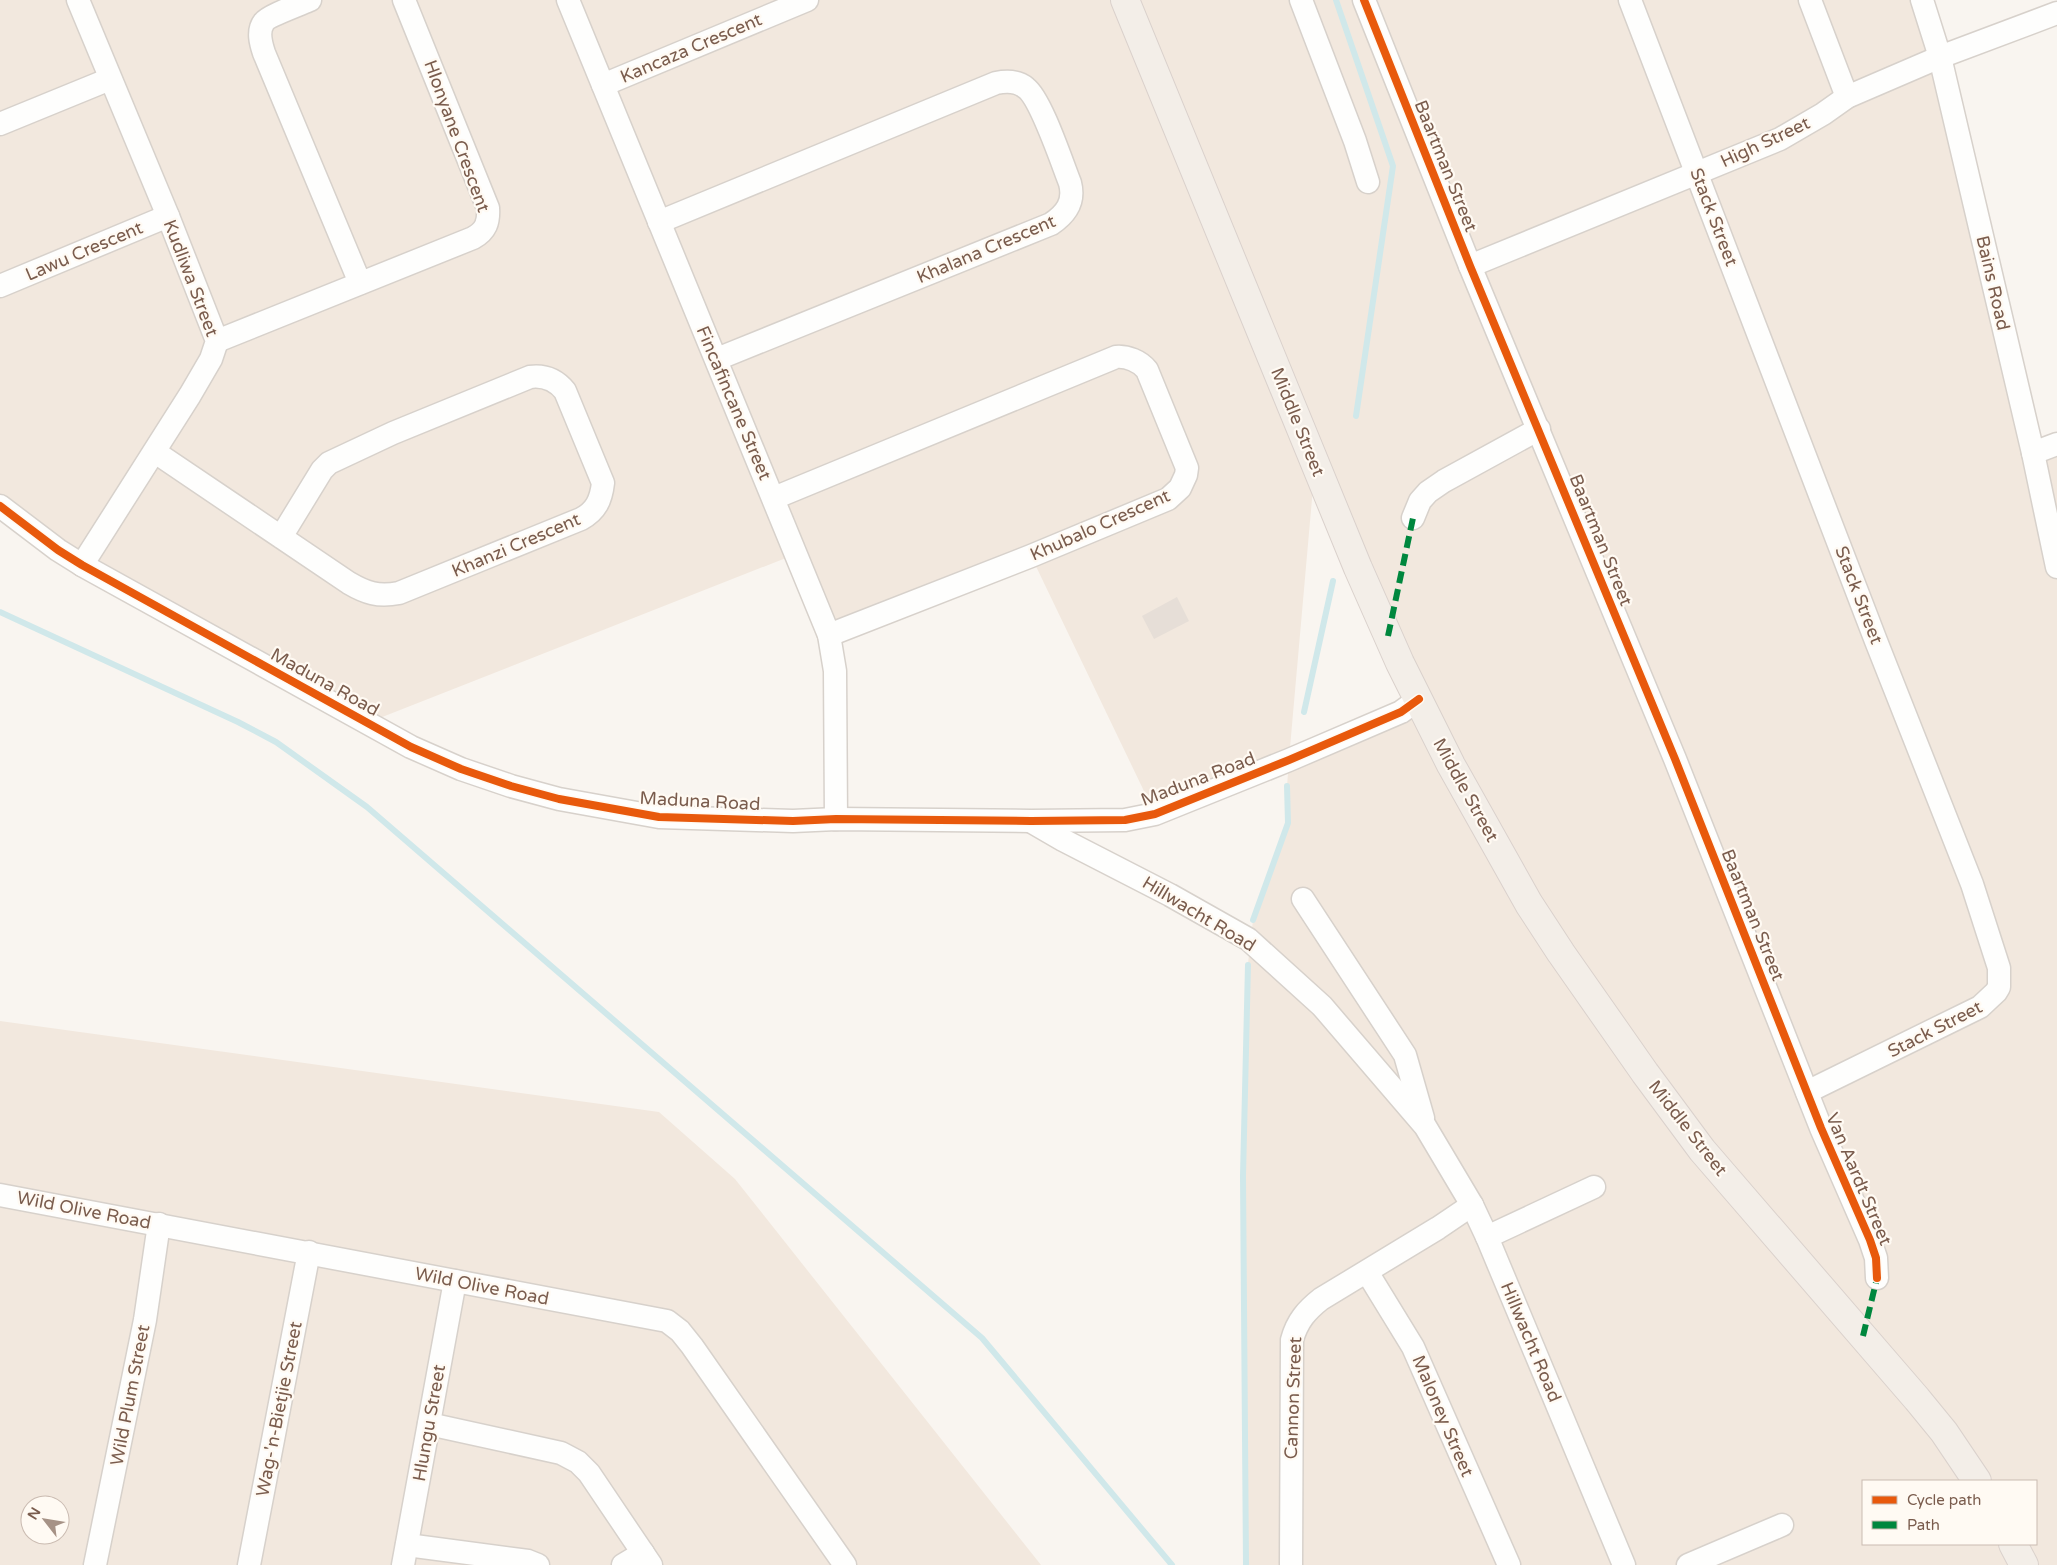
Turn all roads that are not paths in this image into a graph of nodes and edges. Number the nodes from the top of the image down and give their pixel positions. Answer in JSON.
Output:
{"nodes":[{"id":1,"x":78,"y":0,"type":"edge"},
{"id":2,"x":310,"y":0,"type":"edge"},
{"id":3,"x":404,"y":0,"type":"edge"},
{"id":4,"x":568,"y":0,"type":"edge"},
{"id":5,"x":807,"y":0,"type":"edge"},
{"id":6,"x":1125,"y":0,"type":"edge"},
{"id":7,"x":1301,"y":0,"type":"edge"},
{"id":8,"x":1364,"y":0,"type":"edge"},
{"id":9,"x":1630,"y":0,"type":"edge"},
{"id":10,"x":1810,"y":0,"type":"edge"},
{"id":11,"x":1922,"y":0,"type":"edge"},
{"id":12,"x":2057,"y":13,"type":"edge"},
{"id":13,"x":1940,"y":57,"type":"junction"},
{"id":14,"x":110,"y":79,"type":"junction"},
{"id":15,"x":603,"y":85,"type":"junction"},
{"id":16,"x":1847,"y":97,"type":"junction"},
{"id":17,"x":0,"y":124,"type":"edge"},
{"id":18,"x":1697,"y":173,"type":"junction"},
{"id":19,"x":1368,"y":182,"type":"dead end"},
{"id":20,"x":168,"y":216,"type":"junction"},
{"id":21,"x":659,"y":222,"type":"junction"},
{"id":22,"x":1470,"y":266,"type":"junction"},
{"id":23,"x":360,"y":283,"type":"junction"},
{"id":24,"x":0,"y":286,"type":"edge"},
{"id":25,"x":217,"y":341,"type":"junction"},
{"id":26,"x":716,"y":359,"type":"junction"},
{"id":27,"x":1539,"y":429,"type":"junction"},
{"id":28,"x":2057,"y":444,"type":"edge"},
{"id":29,"x":155,"y":452,"type":"junction"},
{"id":30,"x":2033,"y":453,"type":"junction"},
{"id":31,"x":774,"y":498,"type":"junction"},
{"id":32,"x":0,"y":506,"type":"edge"},
{"id":33,"x":1413,"y":518,"type":"dead end"},
{"id":34,"x":281,"y":537,"type":"junction"},
{"id":35,"x":82,"y":565,"type":"junction"},
{"id":36,"x":2057,"y":567,"type":"edge"},
{"id":37,"x":830,"y":635,"type":"junction"},
{"id":38,"x":1418,"y":699,"type":"junction"},
{"id":39,"x":836,"y":819,"type":"junction"},
{"id":40,"x":1031,"y":821,"type":"junction"},
{"id":41,"x":1303,"y":899,"type":"dead end"},
{"id":42,"x":1807,"y":1092,"type":"junction"},
{"id":43,"x":1425,"y":1126,"type":"junction"},
{"id":44,"x":1594,"y":1187,"type":"dead end"},
{"id":45,"x":0,"y":1195,"type":"edge"},
{"id":46,"x":1472,"y":1205,"type":"junction"},
{"id":47,"x":159,"y":1224,"type":"junction"},
{"id":48,"x":1487,"y":1237,"type":"junction"},
{"id":49,"x":309,"y":1252,"type":"junction"},
{"id":50,"x":1366,"y":1272,"type":"junction"},
{"id":51,"x":1876,"y":1278,"type":"dead end"},
{"id":52,"x":455,"y":1281,"type":"junction"},
{"id":53,"x":429,"y":1424,"type":"junction"},
{"id":54,"x":1976,"y":1480,"type":"edge"},
{"id":55,"x":1782,"y":1525,"type":"dead end"},
{"id":56,"x":2014,"y":1545,"type":"edge"},
{"id":57,"x":405,"y":1555,"type":"edge"},
{"id":58,"x":647,"y":1559,"type":"edge"},
{"id":59,"x":95,"y":1565,"type":"edge"},
{"id":60,"x":249,"y":1565,"type":"edge"},
{"id":61,"x":538,"y":1565,"type":"edge"},
{"id":62,"x":622,"y":1565,"type":"edge"},
{"id":63,"x":844,"y":1565,"type":"edge"},
{"id":64,"x":1291,"y":1565,"type":"edge"},
{"id":65,"x":1509,"y":1565,"type":"edge"},
{"id":66,"x":1624,"y":1565,"type":"edge"},
{"id":67,"x":1688,"y":1565,"type":"edge"},
{"id":68,"x":2024,"y":1565,"type":"edge"}],
"edges":[{"from":1,"to":14,"type":"street","name":"Kudliwa Street"},
{"from":2,"to":23,"type":"street"},
{"from":3,"to":23,"type":"street","name":"Hlonyane Crescent"},
{"from":4,"to":15,"type":"street","name":"Fincafincane Street"},
{"from":5,"to":15,"type":"street","name":"Kancaza Crescent"},
{"from":6,"to":38,"type":"main road","name":"Middle Street"},
{"from":7,"to":19,"type":"street"},
{"from":8,"to":22,"type":"street","name":"Baartman Street"},
{"from":9,"to":18,"type":"street","name":"Stack Street"},
{"from":10,"to":16,"type":"street"},
{"from":11,"to":13,"type":"street","name":"Bains Road"},
{"from":12,"to":13,"type":"street","name":"High Street"},
{"from":13,"to":16,"type":"street","name":"High Street"},
{"from":13,"to":30,"type":"street","name":"Bains Road"},
{"from":14,"to":17,"type":"street"},
{"from":14,"to":20,"type":"street","name":"Kudliwa Street"},
{"from":15,"to":21,"type":"street","name":"Fincafincane Street"},
{"from":16,"to":18,"type":"street","name":"High Street"},
{"from":18,"to":22,"type":"street","name":"High Street"},
{"from":18,"to":42,"type":"street","name":"Stack Street"},
{"from":20,"to":24,"type":"street","name":"Lawu Crescent"},
{"from":20,"to":25,"type":"street","name":"Kudliwa Street"},
{"from":21,"to":26,"type":"street","name":"Fincafincane Street"},
{"from":21,"to":26,"type":"street","name":"Khalana Crescent"},
{"from":22,"to":27,"type":"street","name":"Baartman Street"},
{"from":23,"to":25,"type":"street","name":"Hlonyane Crescent"},
{"from":25,"to":29,"type":"street","name":"Kudliwa Street"},
{"from":26,"to":31,"type":"street","name":"Fincafincane Street"},
{"from":27,"to":33,"type":"street"},
{"from":27,"to":42,"type":"street","name":"Baartman Street"},
{"from":28,"to":30,"type":"street"},
{"from":29,"to":34,"type":"street","name":"Khanzi Crescent"},
{"from":29,"to":35,"type":"street","name":"Kudliwa Street"},
{"from":30,"to":36,"type":"street","name":"Bains Road"},
{"from":31,"to":37,"type":"street","name":"Fincafincane Street"},
{"from":31,"to":37,"type":"street","name":"Khubalo Crescent"},
{"from":32,"to":35,"type":"street","name":"Maduna Road"},
{"from":34,"to":34,"type":"street","name":"Khanzi Crescent"},
{"from":35,"to":39,"type":"street","name":"Maduna Road"},
{"from":37,"to":39,"type":"street","name":"Fincafincane Street"},
{"from":38,"to":40,"type":"street","name":"Maduna Road"},
{"from":38,"to":54,"type":"main road","name":"Middle Street"},
{"from":39,"to":40,"type":"street","name":"Maduna Road"},
{"from":40,"to":43,"type":"street","name":"Hillwacht Road"},
{"from":41,"to":43,"type":"street","name":"Hillwacht Road"},
{"from":42,"to":51,"type":"street","name":"Van Aardt Street"},
{"from":43,"to":46,"type":"street","name":"Hillwacht Road"},
{"from":44,"to":48,"type":"street"},
{"from":45,"to":47,"type":"street","name":"Wild Olive Road"},
{"from":46,"to":48,"type":"street","name":"Hillwacht Road"},
{"from":46,"to":50,"type":"street","name":"Cannon Street"},
{"from":47,"to":49,"type":"street","name":"Wild Olive Road"},
{"from":47,"to":59,"type":"street","name":"Wild Plum Street"},
{"from":48,"to":66,"type":"street","name":"Hillwacht Road"},
{"from":49,"to":52,"type":"street","name":"Wild Olive Road"},
{"from":49,"to":60,"type":"street","name":"Wag-'n-Bietjie Street"},
{"from":50,"to":64,"type":"street","name":"Cannon Street"},
{"from":50,"to":65,"type":"street","name":"Maloney Street"},
{"from":52,"to":53,"type":"street","name":"Hlungu Street"},
{"from":52,"to":63,"type":"street","name":"Wild Olive Road"},
{"from":53,"to":57,"type":"street","name":"Hlungu Street"},
{"from":53,"to":58,"type":"street"},
{"from":55,"to":67,"type":"street"},
{"from":56,"to":68,"type":"main road"},
{"from":57,"to":61,"type":"street"},
{"from":58,"to":62,"type":"street"}]}
